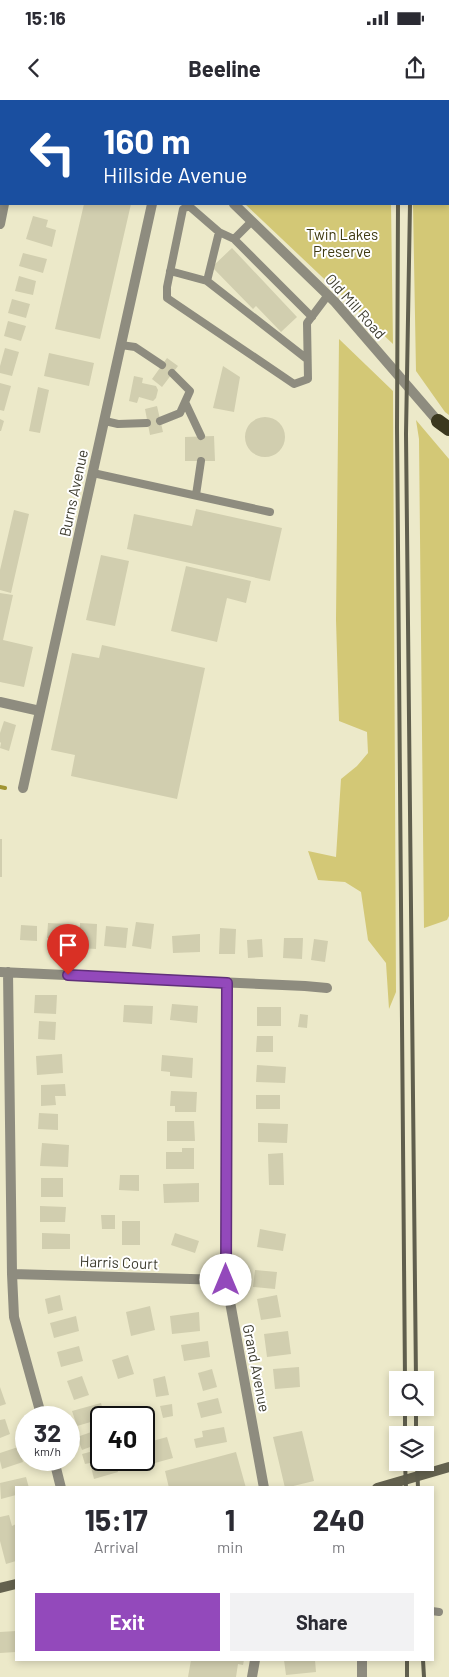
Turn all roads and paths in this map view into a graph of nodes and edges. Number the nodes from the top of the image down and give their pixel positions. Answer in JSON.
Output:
{"nodes":[{"id":1,"x":4,"y":205,"type":"edge"},
{"id":2,"x":152,"y":205,"type":"edge"},
{"id":3,"x":235,"y":205,"type":"edge"},
{"id":4,"x":252,"y":221,"type":"junction"},
{"id":5,"x":0,"y":224,"type":"edge"},
{"id":6,"x":219,"y":232,"type":"junction"},
{"id":7,"x":234,"y":239,"type":"junction"},
{"id":8,"x":170,"y":271,"type":"junction"},
{"id":9,"x":207,"y":281,"type":"junction"},
{"id":10,"x":328,"y":295,"type":"junction"},
{"id":11,"x":312,"y":317,"type":"junction"},
{"id":12,"x":121,"y":345,"type":"junction"},
{"id":13,"x":308,"y":360,"type":"junction"},
{"id":14,"x":162,"y":365,"type":"dead end"},
{"id":15,"x":172,"y":373,"type":"dead end"},
{"id":16,"x":185,"y":402,"type":"junction"},
{"id":17,"x":105,"y":421,"type":"junction"},
{"id":18,"x":160,"y":421,"type":"dead end"},
{"id":19,"x":147,"y":423,"type":"dead end"},
{"id":20,"x":443,"y":425,"type":"edge"},
{"id":21,"x":449,"y":434,"type":"edge"},
{"id":22,"x":201,"y":436,"type":"dead end"},
{"id":23,"x":201,"y":461,"type":"dead end"},
{"id":24,"x":93,"y":473,"type":"junction"},
{"id":25,"x":196,"y":496,"type":"junction"},
{"id":26,"x":270,"y":512,"type":"dead end"},
{"id":27,"x":0,"y":702,"type":"edge"},
{"id":28,"x":40,"y":711,"type":"junction"},
{"id":29,"x":23,"y":788,"type":"dead end"},
{"id":30,"x":4,"y":972,"type":"edge"},
{"id":31,"x":227,"y":983,"type":"junction"},
{"id":32,"x":328,"y":988,"type":"dead end"},
{"id":33,"x":12,"y":1274,"type":"junction"},
{"id":34,"x":226,"y":1280,"type":"junction"},
{"id":35,"x":39,"y":1406,"type":"edge"},
{"id":36,"x":449,"y":1466,"type":"edge"},
{"id":37,"x":57,"y":1471,"type":"edge"},
{"id":38,"x":60,"y":1486,"type":"edge"},
{"id":39,"x":264,"y":1486,"type":"edge"},
{"id":40,"x":384,"y":1486,"type":"edge"},
{"id":41,"x":15,"y":1584,"type":"edge"},
{"id":42,"x":0,"y":1588,"type":"edge"},
{"id":43,"x":255,"y":1661,"type":"edge"},
{"id":44,"x":362,"y":1661,"type":"edge"},
{"id":45,"x":252,"y":1677,"type":"edge"},
{"id":46,"x":362,"y":1677,"type":"edge"}],
"edges":[{"from":1,"to":5,"type":"street"},
{"from":2,"to":12,"type":"street","name":"Burns Avenue"},
{"from":3,"to":4,"type":"street","name":"Old Mill Road"},
{"from":4,"to":7,"type":"lane"},
{"from":4,"to":10,"type":"street","name":"Old Mill Road"},
{"from":6,"to":7,"type":"lane"},
{"from":6,"to":8,"type":"lane"},
{"from":6,"to":9,"type":"lane"},
{"from":7,"to":11,"type":"lane"},
{"from":8,"to":9,"type":"lane"},
{"from":8,"to":13,"type":"lane"},
{"from":9,"to":13,"type":"lane"},
{"from":10,"to":11,"type":"lane"},
{"from":10,"to":20,"type":"street","name":"Old Mill Road"},
{"from":11,"to":13,"type":"lane"},
{"from":12,"to":14,"type":"lane"},
{"from":12,"to":17,"type":"street","name":"Burns Avenue"},
{"from":15,"to":16,"type":"lane"},
{"from":16,"to":18,"type":"lane"},
{"from":16,"to":22,"type":"lane"},
{"from":17,"to":19,"type":"lane"},
{"from":17,"to":24,"type":"street","name":"Burns Avenue"},
{"from":20,"to":21,"type":"street","name":"Old Mill Road"},
{"from":23,"to":25,"type":"lane"},
{"from":24,"to":25,"type":"lane"},
{"from":24,"to":28,"type":"street","name":"Burns Avenue"},
{"from":25,"to":26,"type":"lane"},
{"from":27,"to":28,"type":"street"},
{"from":28,"to":29,"type":"street","name":"Burns Avenue"},
{"from":30,"to":31,"type":"street"},
{"from":30,"to":33,"type":"street"},
{"from":31,"to":32,"type":"street"},
{"from":31,"to":34,"type":"street","name":"Grand Avenue"},
{"from":33,"to":34,"type":"street","name":"Harris Court"},
{"from":33,"to":35,"type":"street"},
{"from":34,"to":39,"type":"street","name":"Grand Avenue"},
{"from":36,"to":40,"type":"main road"},
{"from":37,"to":38,"type":"street"},
{"from":41,"to":42,"type":"main road"},
{"from":43,"to":45,"type":"street"},
{"from":44,"to":46,"type":"street"}]}
